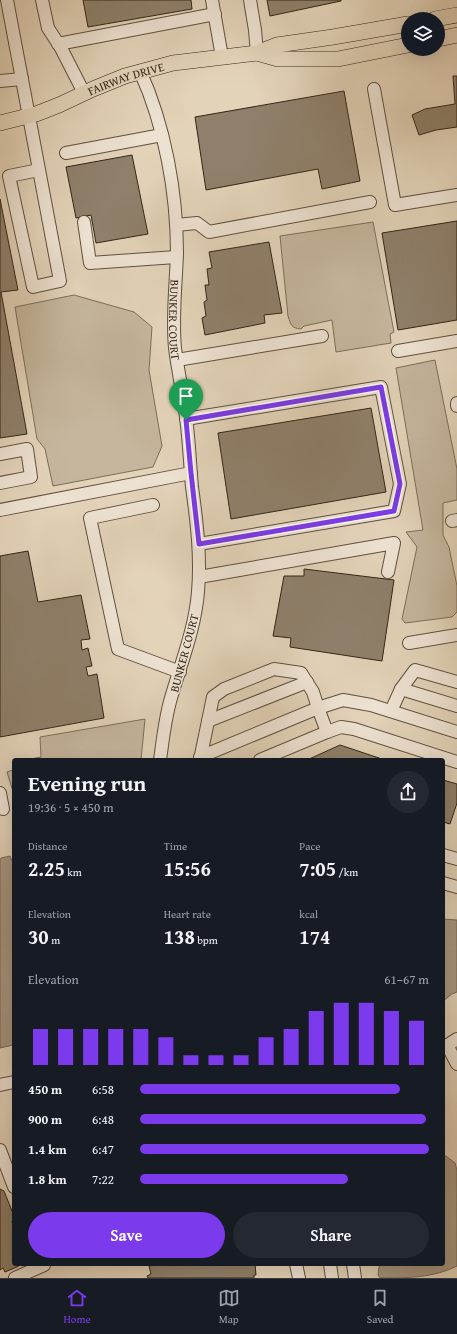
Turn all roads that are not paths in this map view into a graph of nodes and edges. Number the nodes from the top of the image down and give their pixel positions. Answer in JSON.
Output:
{"nodes":[{"id":1,"x":7,"y":0,"type":"edge"},
{"id":2,"x":42,"y":0,"type":"edge"},
{"id":3,"x":212,"y":0,"type":"edge"},
{"id":4,"x":250,"y":0,"type":"edge"},
{"id":5,"x":215,"y":14,"type":"junction"},
{"id":6,"x":457,"y":15,"type":"edge"},
{"id":7,"x":445,"y":17,"type":"edge"},
{"id":8,"x":401,"y":25,"type":"edge"},
{"id":9,"x":457,"y":35,"type":"edge"},
{"id":10,"x":445,"y":38,"type":"edge"},
{"id":11,"x":58,"y":44,"type":"junction"},
{"id":12,"x":401,"y":46,"type":"edge"},
{"id":13,"x":257,"y":53,"type":"junction"},
{"id":14,"x":222,"y":57,"type":"junction"},
{"id":15,"x":140,"y":71,"type":"junction"},
{"id":16,"x":22,"y":79,"type":"junction"},
{"id":17,"x":0,"y":81,"type":"edge"},
{"id":18,"x":374,"y":89,"type":"dead end"},
{"id":19,"x":84,"y":93,"type":"junction"},
{"id":20,"x":29,"y":116,"type":"junction"},
{"id":21,"x":0,"y":123,"type":"edge"},
{"id":22,"x":162,"y":135,"type":"junction"},
{"id":23,"x":66,"y":153,"type":"dead end"},
{"id":24,"x":39,"y":170,"type":"junction"},
{"id":25,"x":457,"y":195,"type":"edge"},
{"id":26,"x":370,"y":202,"type":"dead end"},
{"id":27,"x":84,"y":222,"type":"dead end"},
{"id":28,"x":176,"y":224,"type":"junction"},
{"id":29,"x":176,"y":257,"type":"junction"},
{"id":30,"x":322,"y":336,"type":"dead end"},
{"id":31,"x":457,"y":341,"type":"edge"},
{"id":32,"x":398,"y":351,"type":"dead end"},
{"id":33,"x":177,"y":360,"type":"junction"},
{"id":34,"x":186,"y":420,"type":"junction"},
{"id":35,"x":0,"y":454,"type":"edge"},
{"id":36,"x":191,"y":473,"type":"junction"},
{"id":37,"x":0,"y":483,"type":"edge"},
{"id":38,"x":153,"y":505,"type":"dead end"},
{"id":39,"x":0,"y":510,"type":"edge"},
{"id":40,"x":199,"y":544,"type":"junction"},
{"id":41,"x":388,"y":572,"type":"dead end"},
{"id":42,"x":199,"y":576,"type":"junction"},
{"id":43,"x":457,"y":635,"type":"edge"},
{"id":44,"x":409,"y":643,"type":"dead end"},
{"id":45,"x":180,"y":672,"type":"junction"},
{"id":46,"x":307,"y":682,"type":"junction"},
{"id":47,"x":457,"y":682,"type":"edge"},
{"id":48,"x":401,"y":689,"type":"junction"},
{"id":49,"x":457,"y":706,"type":"edge"},
{"id":50,"x":318,"y":708,"type":"junction"},
{"id":51,"x":391,"y":711,"type":"junction"},
{"id":52,"x":208,"y":721,"type":"junction"},
{"id":53,"x":326,"y":732,"type":"junction"},
{"id":54,"x":457,"y":732,"type":"edge"},
{"id":55,"x":160,"y":758,"type":"edge"},
{"id":56,"x":200,"y":758,"type":"edge"},
{"id":57,"x":265,"y":758,"type":"edge"},
{"id":58,"x":445,"y":758,"type":"edge"},
{"id":59,"x":445,"y":758,"type":"edge"},
{"id":60,"x":457,"y":762,"type":"edge"},
{"id":61,"x":0,"y":794,"type":"edge"},
{"id":62,"x":6,"y":809,"type":"edge"},
{"id":63,"x":445,"y":856,"type":"edge"},
{"id":64,"x":457,"y":859,"type":"edge"},
{"id":65,"x":445,"y":884,"type":"edge"},
{"id":66,"x":457,"y":887,"type":"edge"},
{"id":67,"x":449,"y":1044,"type":"edge"},
{"id":68,"x":457,"y":1064,"type":"edge"},
{"id":69,"x":12,"y":1082,"type":"edge"},
{"id":70,"x":0,"y":1085,"type":"edge"},
{"id":71,"x":0,"y":1150,"type":"edge"},
{"id":72,"x":12,"y":1182,"type":"edge"},
{"id":73,"x":42,"y":1266,"type":"edge"},
{"id":74,"x":296,"y":1266,"type":"edge"},
{"id":75,"x":330,"y":1266,"type":"edge"},
{"id":76,"x":353,"y":1266,"type":"edge"},
{"id":77,"x":15,"y":1278,"type":"edge"},
{"id":78,"x":298,"y":1278,"type":"edge"},
{"id":79,"x":332,"y":1278,"type":"edge"},
{"id":80,"x":355,"y":1278,"type":"edge"}],
"edges":[{"from":1,"to":16,"type":"street"},
{"from":2,"to":11,"type":"street"},
{"from":3,"to":5,"type":"street"},
{"from":4,"to":13,"type":"street"},
{"from":5,"to":11,"type":"street"},
{"from":5,"to":14,"type":"street"},
{"from":6,"to":7,"type":"main road"},
{"from":8,"to":13,"type":"main road","name":"FAIRWAY DRIVE"},
{"from":9,"to":10,"type":"main road"},
{"from":11,"to":19,"type":"street"},
{"from":12,"to":13,"type":"main road","name":"FAIRWAY DRIVE"},
{"from":13,"to":14,"type":"main road","name":"FAIRWAY DRIVE"},
{"from":14,"to":15,"type":"main road","name":"FAIRWAY DRIVE"},
{"from":15,"to":19,"type":"main road","name":"FAIRWAY DRIVE"},
{"from":15,"to":22,"type":"street","name":"BUNKER COURT"},
{"from":16,"to":17,"type":"street"},
{"from":16,"to":20,"type":"street"},
{"from":18,"to":25,"type":"street"},
{"from":19,"to":20,"type":"main road","name":"FAIRWAY DRIVE"},
{"from":20,"to":21,"type":"main road","name":"FAIRWAY DRIVE"},
{"from":20,"to":24,"type":"street"},
{"from":22,"to":23,"type":"street"},
{"from":22,"to":28,"type":"street","name":"BUNKER COURT"},
{"from":24,"to":24,"type":"street"},
{"from":26,"to":28,"type":"street"},
{"from":27,"to":29,"type":"street"},
{"from":28,"to":29,"type":"street","name":"BUNKER COURT"},
{"from":29,"to":33,"type":"street","name":"BUNKER COURT"},
{"from":30,"to":33,"type":"street"},
{"from":31,"to":32,"type":"street"},
{"from":33,"to":34,"type":"street","name":"BUNKER COURT"},
{"from":34,"to":36,"type":"street","name":"BUNKER COURT"},
{"from":34,"to":40,"type":"street"},
{"from":35,"to":37,"type":"street"},
{"from":36,"to":39,"type":"street"},
{"from":36,"to":40,"type":"street","name":"BUNKER COURT"},
{"from":38,"to":45,"type":"street"},
{"from":40,"to":42,"type":"street","name":"BUNKER COURT"},
{"from":41,"to":42,"type":"street"},
{"from":42,"to":45,"type":"street","name":"BUNKER COURT"},
{"from":43,"to":44,"type":"street"},
{"from":45,"to":55,"type":"street","name":"BUNKER COURT"},
{"from":46,"to":50,"type":"street"},
{"from":46,"to":52,"type":"street"},
{"from":46,"to":52,"type":"street"},
{"from":47,"to":48,"type":"street"},
{"from":48,"to":49,"type":"street"},
{"from":48,"to":51,"type":"street"},
{"from":50,"to":51,"type":"street"},
{"from":50,"to":53,"type":"street"},
{"from":50,"to":56,"type":"street"},
{"from":51,"to":54,"type":"street"},
{"from":52,"to":56,"type":"street"},
{"from":53,"to":57,"type":"street"},
{"from":53,"to":59,"type":"street"},
{"from":58,"to":60,"type":"street"},
{"from":61,"to":62,"type":"street"},
{"from":63,"to":64,"type":"street"},
{"from":65,"to":66,"type":"street"},
{"from":67,"to":68,"type":"street"},
{"from":69,"to":70,"type":"street"},
{"from":71,"to":72,"type":"street"},
{"from":73,"to":77,"type":"street"},
{"from":74,"to":78,"type":"street"},
{"from":75,"to":79,"type":"street"},
{"from":76,"to":80,"type":"street"}]}
